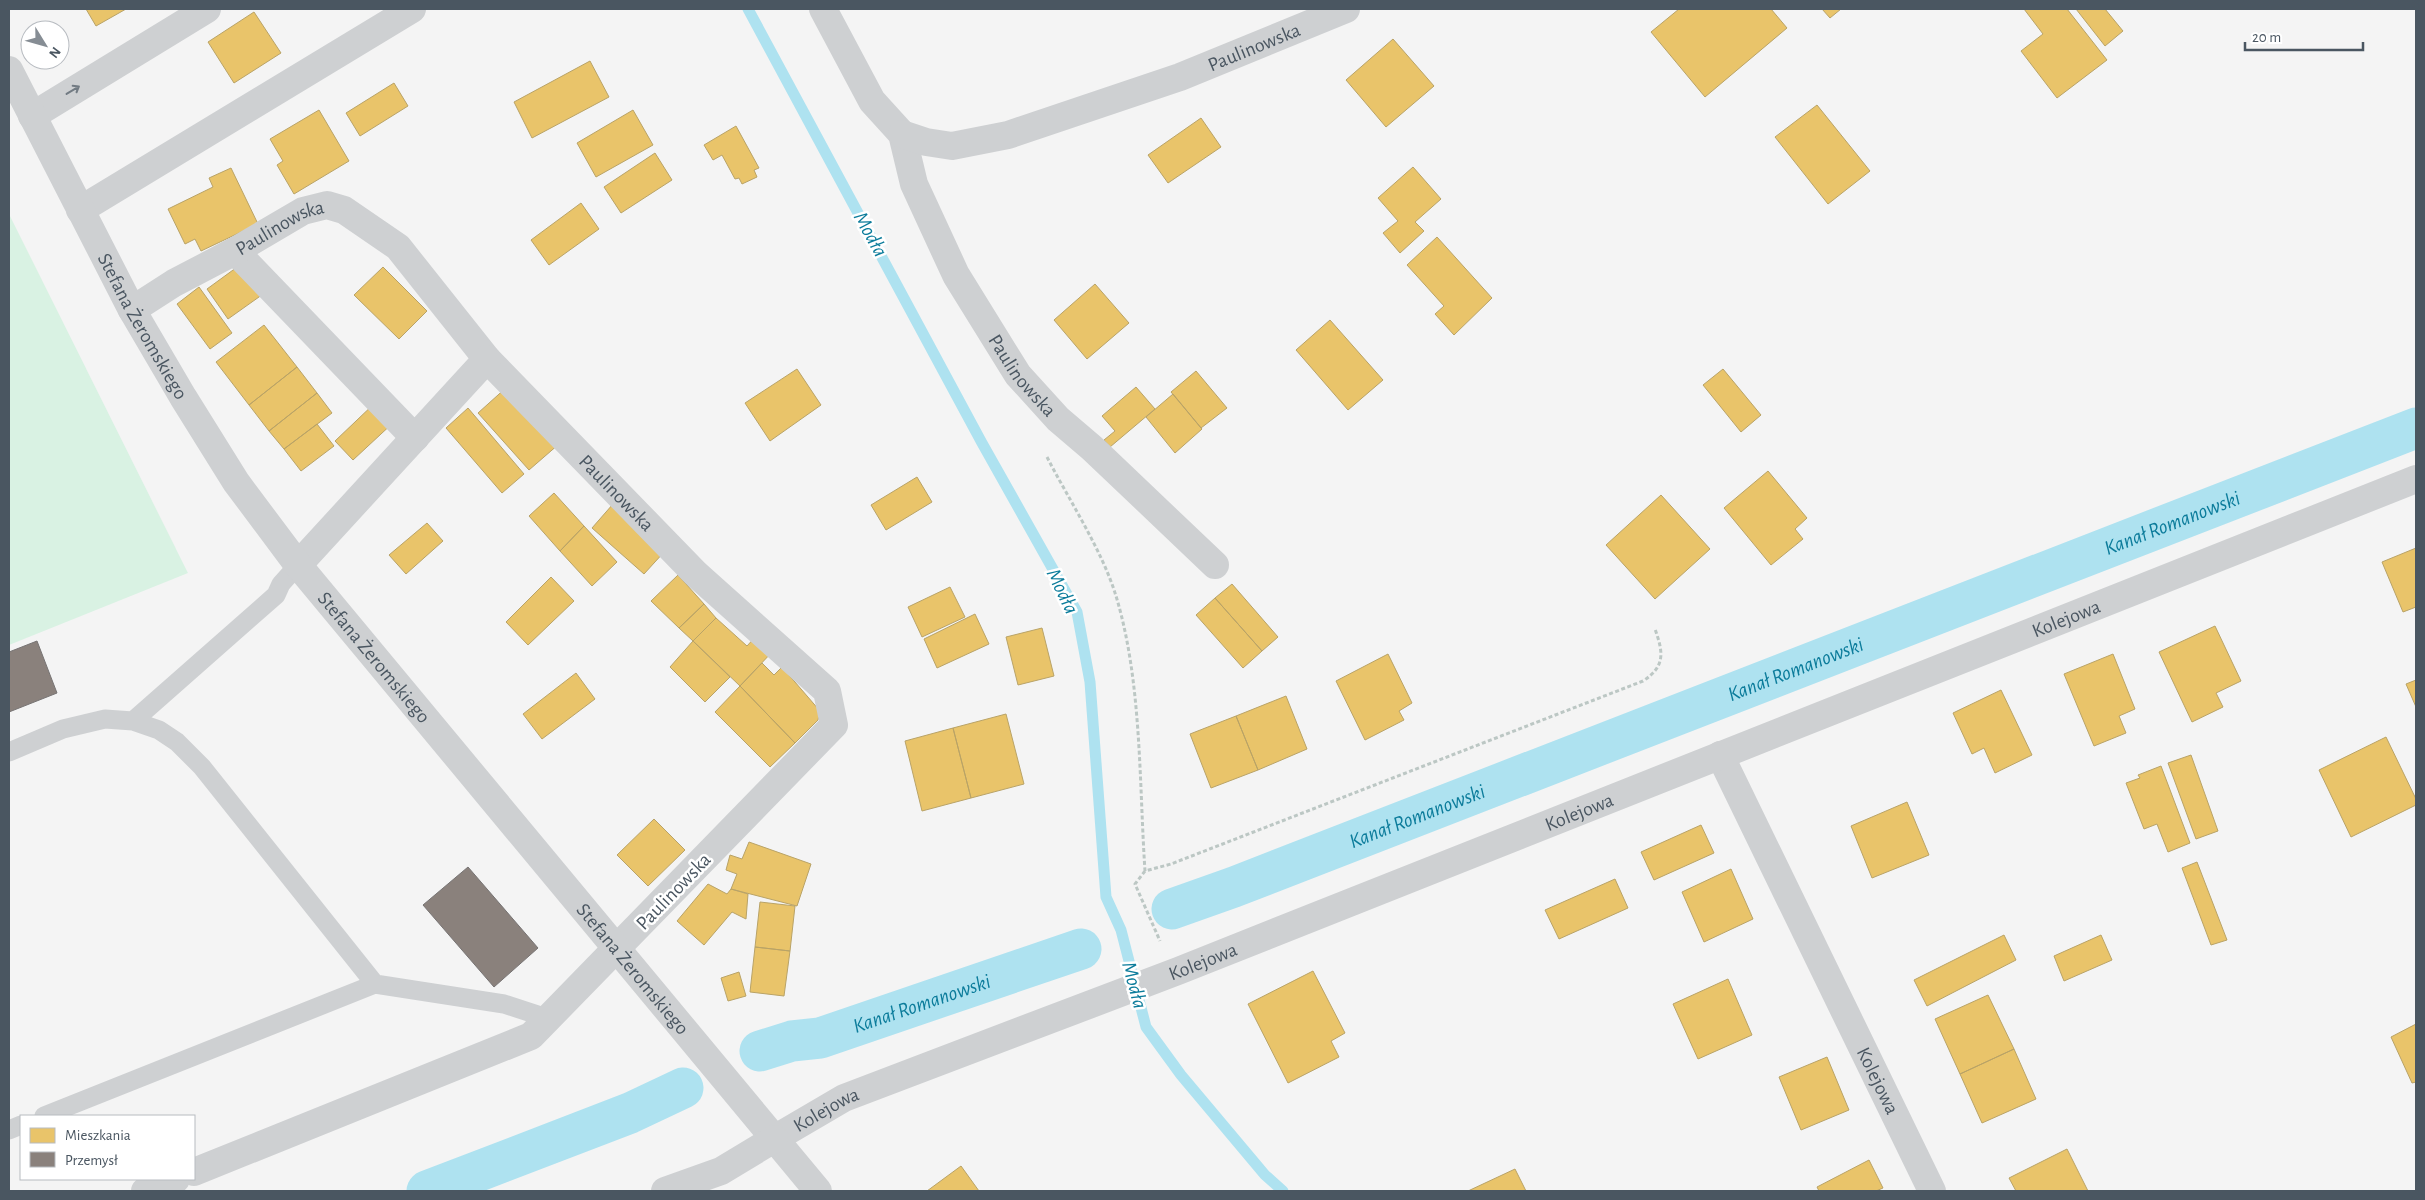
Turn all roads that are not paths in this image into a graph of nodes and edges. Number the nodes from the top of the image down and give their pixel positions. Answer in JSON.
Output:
{"nodes":[{"id":1,"x":207,"y":9,"type":"edge"},
{"id":2,"x":412,"y":9,"type":"edge"},
{"id":3,"x":823,"y":9,"type":"edge"},
{"id":4,"x":1346,"y":9,"type":"edge"},
{"id":5,"x":9,"y":70,"type":"edge"},
{"id":6,"x":32,"y":116,"type":"junction"},
{"id":7,"x":902,"y":134,"type":"junction"},
{"id":8,"x":80,"y":210,"type":"junction"},
{"id":9,"x":235,"y":251,"type":"junction"},
{"id":10,"x":132,"y":310,"type":"junction"},
{"id":11,"x":487,"y":359,"type":"junction"},
{"id":12,"x":415,"y":438,"type":"junction"},
{"id":13,"x":2414,"y":485,"type":"edge"},
{"id":14,"x":298,"y":565,"type":"junction"},
{"id":15,"x":1215,"y":565,"type":"dead end"},
{"id":16,"x":133,"y":722,"type":"junction"},
{"id":17,"x":9,"y":752,"type":"edge"},
{"id":18,"x":1720,"y":755,"type":"junction"},
{"id":19,"x":617,"y":948,"type":"junction"},
{"id":20,"x":374,"y":984,"type":"junction"},
{"id":21,"x":547,"y":1018,"type":"junction"},
{"id":22,"x":46,"y":1115,"type":"edge"},
{"id":23,"x":774,"y":1139,"type":"junction"},
{"id":24,"x":195,"y":1172,"type":"edge"},
{"id":25,"x":173,"y":1180,"type":"edge"},
{"id":26,"x":145,"y":1191,"type":"edge"},
{"id":27,"x":665,"y":1191,"type":"edge"},
{"id":28,"x":818,"y":1191,"type":"edge"},
{"id":29,"x":1932,"y":1191,"type":"edge"}],
"edges":[{"from":6,"to":1,"type":"street","one_way":true},
{"from":2,"to":8,"type":"street"},
{"from":3,"to":7,"type":"street","name":"Paulinowska"},
{"from":4,"to":7,"type":"street","name":"Paulinowska"},
{"from":5,"to":6,"type":"street","name":"Stefana Żeromskiego"},
{"from":6,"to":8,"type":"street","name":"Stefana Żeromskiego"},
{"from":7,"to":15,"type":"street","name":"Paulinowska"},
{"from":8,"to":10,"type":"street","name":"Stefana Żeromskiego"},
{"from":9,"to":10,"type":"street","name":"Paulinowska"},
{"from":9,"to":11,"type":"street","name":"Paulinowska"},
{"from":9,"to":12,"type":"street"},
{"from":10,"to":14,"type":"street","name":"Stefana Żeromskiego"},
{"from":11,"to":12,"type":"street"},
{"from":11,"to":19,"type":"street","name":"Paulinowska"},
{"from":12,"to":14,"type":"street"},
{"from":13,"to":18,"type":"street","name":"Kolejowa"},
{"from":14,"to":16,"type":"lane"},
{"from":14,"to":19,"type":"street","name":"Stefana Żeromskiego"},
{"from":16,"to":17,"type":"lane"},
{"from":16,"to":20,"type":"lane"},
{"from":18,"to":23,"type":"street","name":"Kolejowa"},
{"from":18,"to":29,"type":"street","name":"Kolejowa"},
{"from":19,"to":21,"type":"street"},
{"from":19,"to":23,"type":"street","name":"Stefana Żeromskiego"},
{"from":20,"to":21,"type":"lane"},
{"from":20,"to":22,"type":"lane"},
{"from":21,"to":24,"type":"street"},
{"from":23,"to":27,"type":"street","name":"Kolejowa"},
{"from":23,"to":28,"type":"street","name":"Stefana Żeromskiego"},
{"from":25,"to":26,"type":"street"}]}
